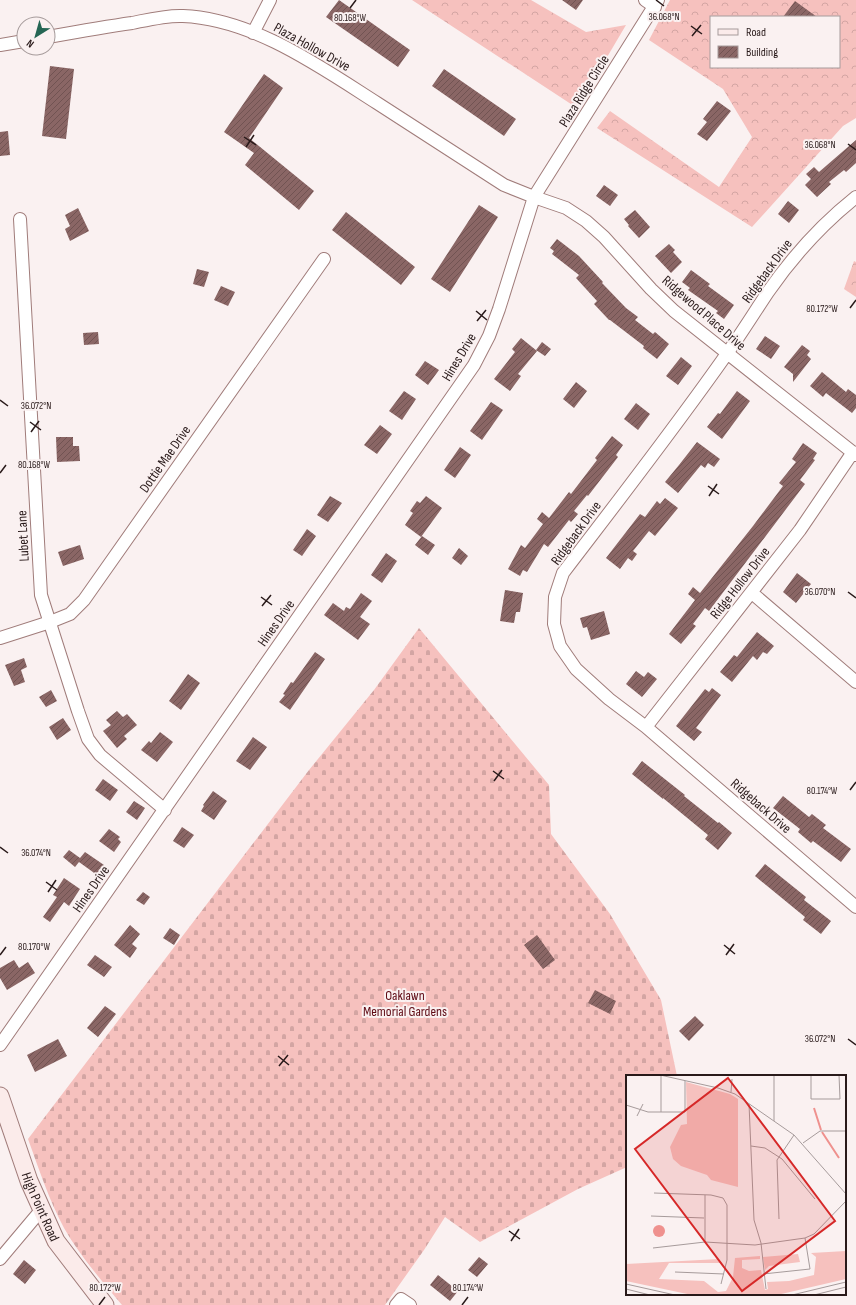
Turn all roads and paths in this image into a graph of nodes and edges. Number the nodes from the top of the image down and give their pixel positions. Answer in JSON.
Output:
{"nodes":[{"id":1,"x":270,"y":0,"type":"edge"},
{"id":2,"x":653,"y":2,"type":"edge"},
{"id":3,"x":253,"y":33,"type":"junction"},
{"id":4,"x":56,"y":36,"type":"edge"},
{"id":5,"x":16,"y":41,"type":"edge"},
{"id":6,"x":0,"y":44,"type":"edge"},
{"id":7,"x":534,"y":197,"type":"junction"},
{"id":8,"x":856,"y":197,"type":"edge"},
{"id":9,"x":20,"y":219,"type":"dead end"},
{"id":10,"x":324,"y":259,"type":"dead end"},
{"id":11,"x":727,"y":354,"type":"junction"},
{"id":12,"x":854,"y":454,"type":"edge"},
{"id":13,"x":752,"y":592,"type":"junction"},
{"id":14,"x":50,"y":622,"type":"junction"},
{"id":15,"x":0,"y":638,"type":"edge"},
{"id":16,"x":856,"y":682,"type":"edge"},
{"id":17,"x":646,"y":727,"type":"junction"},
{"id":18,"x":165,"y":810,"type":"junction"},
{"id":19,"x":856,"y":907,"type":"edge"},
{"id":20,"x":0,"y":1044,"type":"edge"},
{"id":21,"x":0,"y":1096,"type":"edge"},
{"id":22,"x":42,"y":1208,"type":"junction"},
{"id":23,"x":0,"y":1259,"type":"edge"},
{"id":24,"x":105,"y":1305,"type":"edge"}],
"edges":[{"from":1,"to":3,"type":"street"},
{"from":2,"to":7,"type":"street","name":"Plaza Ridge Circle"},
{"from":3,"to":4,"type":"street","name":"Plaza Hollow Drive"},
{"from":3,"to":7,"type":"street","name":"Plaza Hollow Drive"},
{"from":5,"to":6,"type":"street"},
{"from":7,"to":11,"type":"street","name":"Ridgewood Place Drive"},
{"from":7,"to":18,"type":"street","name":"Hines Drive"},
{"from":8,"to":11,"type":"street","name":"Ridgeback Drive"},
{"from":9,"to":14,"type":"street","name":"Lubet Lane"},
{"from":10,"to":14,"type":"street","name":"Dottie Mae Drive"},
{"from":11,"to":12,"type":"street","name":"Ridgewood Place Drive"},
{"from":11,"to":17,"type":"street","name":"Ridgeback Drive"},
{"from":12,"to":13,"type":"street","name":"Ridge Hollow Drive"},
{"from":13,"to":16,"type":"street"},
{"from":13,"to":17,"type":"street","name":"Ridge Hollow Drive"},
{"from":14,"to":15,"type":"street","name":"Dottie Mae Drive"},
{"from":14,"to":18,"type":"street","name":"Lubet Lane"},
{"from":17,"to":19,"type":"street","name":"Ridgeback Drive"},
{"from":18,"to":20,"type":"street","name":"Hines Drive"},
{"from":21,"to":22,"type":"main road","name":"High Point Road"},
{"from":22,"to":23,"type":"street"},
{"from":22,"to":24,"type":"main road","name":"High Point Road"}]}
